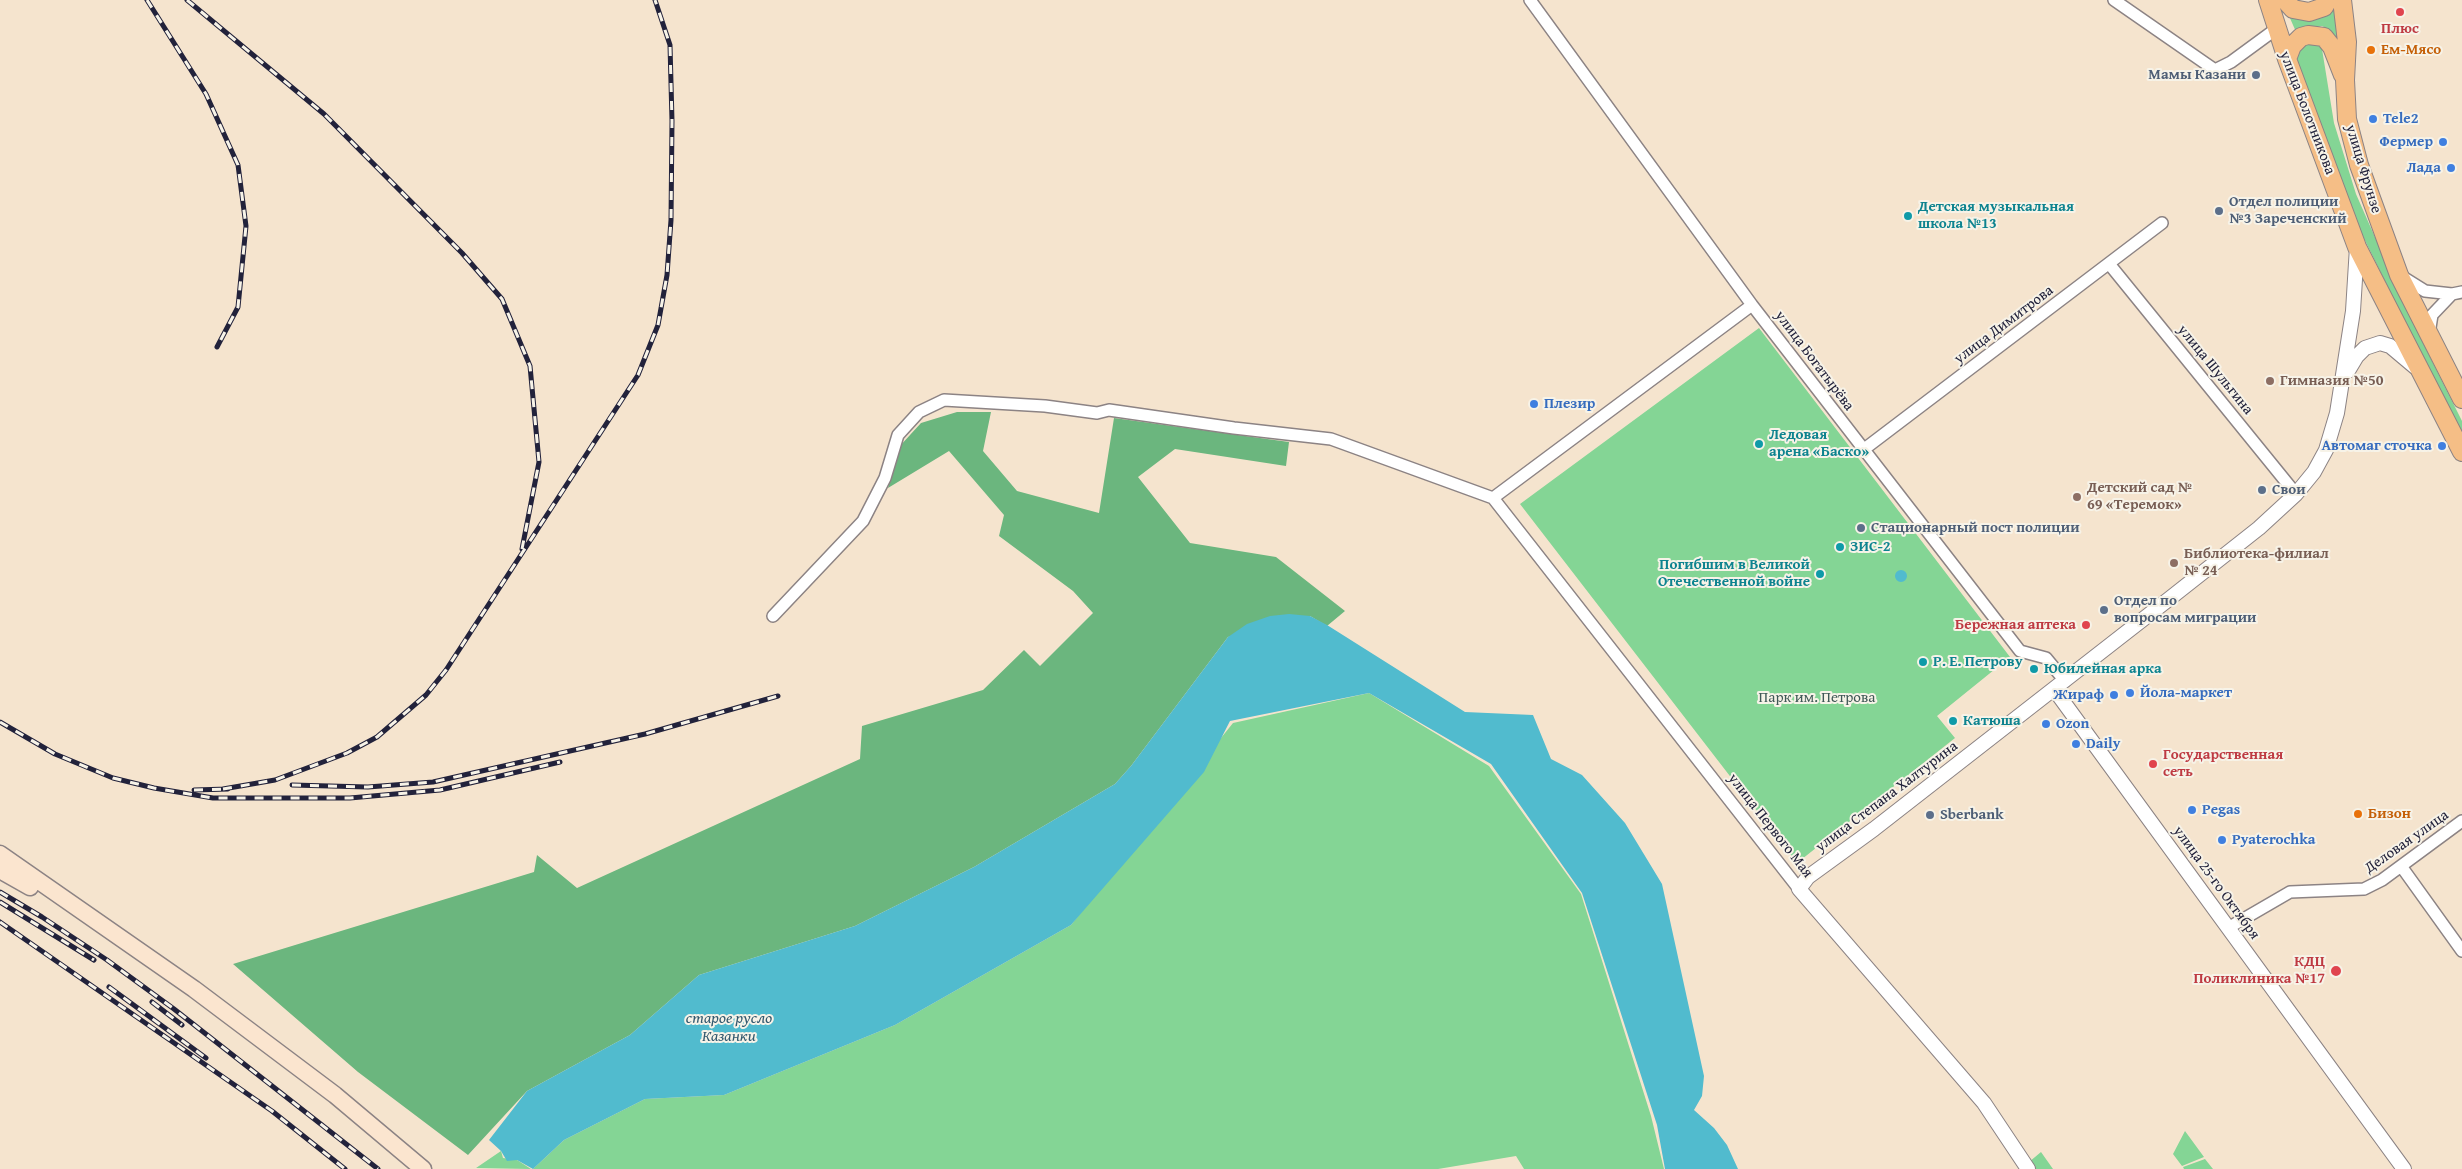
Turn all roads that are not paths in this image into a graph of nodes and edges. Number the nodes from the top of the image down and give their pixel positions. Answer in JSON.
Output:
{"nodes":[{"id":1,"x":1530,"y":0,"type":"edge"},
{"id":2,"x":2114,"y":0,"type":"edge"},
{"id":3,"x":2268,"y":0,"type":"edge"},
{"id":4,"x":2285,"y":0,"type":"edge"},
{"id":5,"x":2328,"y":0,"type":"edge"},
{"id":6,"x":2342,"y":0,"type":"edge"},
{"id":7,"x":2276,"y":29,"type":"junction"},
{"id":8,"x":2287,"y":59,"type":"junction"},
{"id":9,"x":2345,"y":80,"type":"junction"},
{"id":10,"x":2162,"y":223,"type":"dead end"},
{"id":11,"x":2357,"y":247,"type":"junction"},
{"id":12,"x":2110,"y":265,"type":"junction"},
{"id":13,"x":2399,"y":275,"type":"junction"},
{"id":14,"x":2457,"y":293,"type":"edge"},
{"id":15,"x":1752,"y":305,"type":"junction"},
{"id":16,"x":2429,"y":335,"type":"junction"},
{"id":17,"x":2421,"y":373,"type":"junction"},
{"id":18,"x":2344,"y":379,"type":"junction"},
{"id":19,"x":2462,"y":399,"type":"edge"},
{"id":20,"x":1863,"y":450,"type":"junction"},
{"id":21,"x":2462,"y":452,"type":"edge"},
{"id":22,"x":2296,"y":494,"type":"junction"},
{"id":23,"x":1493,"y":498,"type":"junction"},
{"id":24,"x":773,"y":616,"type":"dead end"},
{"id":25,"x":2059,"y":685,"type":"junction"},
{"id":26,"x":2462,"y":821,"type":"edge"},
{"id":27,"x":0,"y":854,"type":"edge"},
{"id":28,"x":2401,"y":866,"type":"junction"},
{"id":29,"x":0,"y":870,"type":"edge"},
{"id":30,"x":1799,"y":890,"type":"junction"},
{"id":31,"x":2228,"y":928,"type":"junction"},
{"id":32,"x":121,"y":938,"type":"junction"},
{"id":33,"x":2462,"y":951,"type":"edge"},
{"id":34,"x":423,"y":1169,"type":"edge"},
{"id":35,"x":2028,"y":1169,"type":"edge"},
{"id":36,"x":2404,"y":1169,"type":"edge"}],
"edges":[{"from":1,"to":15,"type":"street","name":"улица Богатырёва"},
{"from":2,"to":7,"type":"street"},
{"from":3,"to":7,"type":"main road","name":"улица Болотникова"},
{"from":4,"to":5,"type":"main road"},
{"from":6,"to":9,"type":"main road","name":"улица Фрунзе"},
{"from":7,"to":8,"type":"main road","name":"улица Болотникова"},
{"from":8,"to":9,"type":"main road"},
{"from":8,"to":11,"type":"main road","name":"улица Болотникова"},
{"from":9,"to":13,"type":"main road","name":"улица Фрунзе"},
{"from":10,"to":12,"type":"street","name":"улица Димитрова"},
{"from":11,"to":17,"type":"main road","name":"улица Болотникова"},
{"from":11,"to":18,"type":"street","name":"улица Степана Халтурина"},
{"from":12,"to":20,"type":"street","name":"улица Димитрова"},
{"from":12,"to":22,"type":"street","name":"улица Шульгина"},
{"from":13,"to":14,"type":"street"},
{"from":13,"to":16,"type":"main road","name":"улица Фрунзе"},
{"from":14,"to":16,"type":"street"},
{"from":15,"to":20,"type":"street","name":"улица Богатырёва"},
{"from":15,"to":23,"type":"street"},
{"from":16,"to":19,"type":"main road","name":"улица Фрунзе"},
{"from":17,"to":18,"type":"street","name":"улица Степана Халтурина"},
{"from":17,"to":21,"type":"main road","name":"улица Болотникова"},
{"from":18,"to":22,"type":"street","name":"улица Степана Халтурина"},
{"from":20,"to":25,"type":"street","name":"улица Богатырёва"},
{"from":22,"to":25,"type":"street","name":"улица Степана Халтурина"},
{"from":23,"to":24,"type":"street"},
{"from":23,"to":30,"type":"street","name":"улица Первого Мая"},
{"from":25,"to":30,"type":"street","name":"улица Степана Халтурина"},
{"from":25,"to":31,"type":"street","name":"улица 25-го Октября"},
{"from":26,"to":28,"type":"street","name":"Деловая улица"},
{"from":27,"to":32,"type":"main road"},
{"from":28,"to":31,"type":"street","name":"Деловая улица"},
{"from":28,"to":33,"type":"street"},
{"from":29,"to":32,"type":"main road"},
{"from":30,"to":35,"type":"street","name":"улица Первого Мая"},
{"from":31,"to":36,"type":"street","name":"улица 25-го Октября"},
{"from":32,"to":34,"type":"main road"}]}
